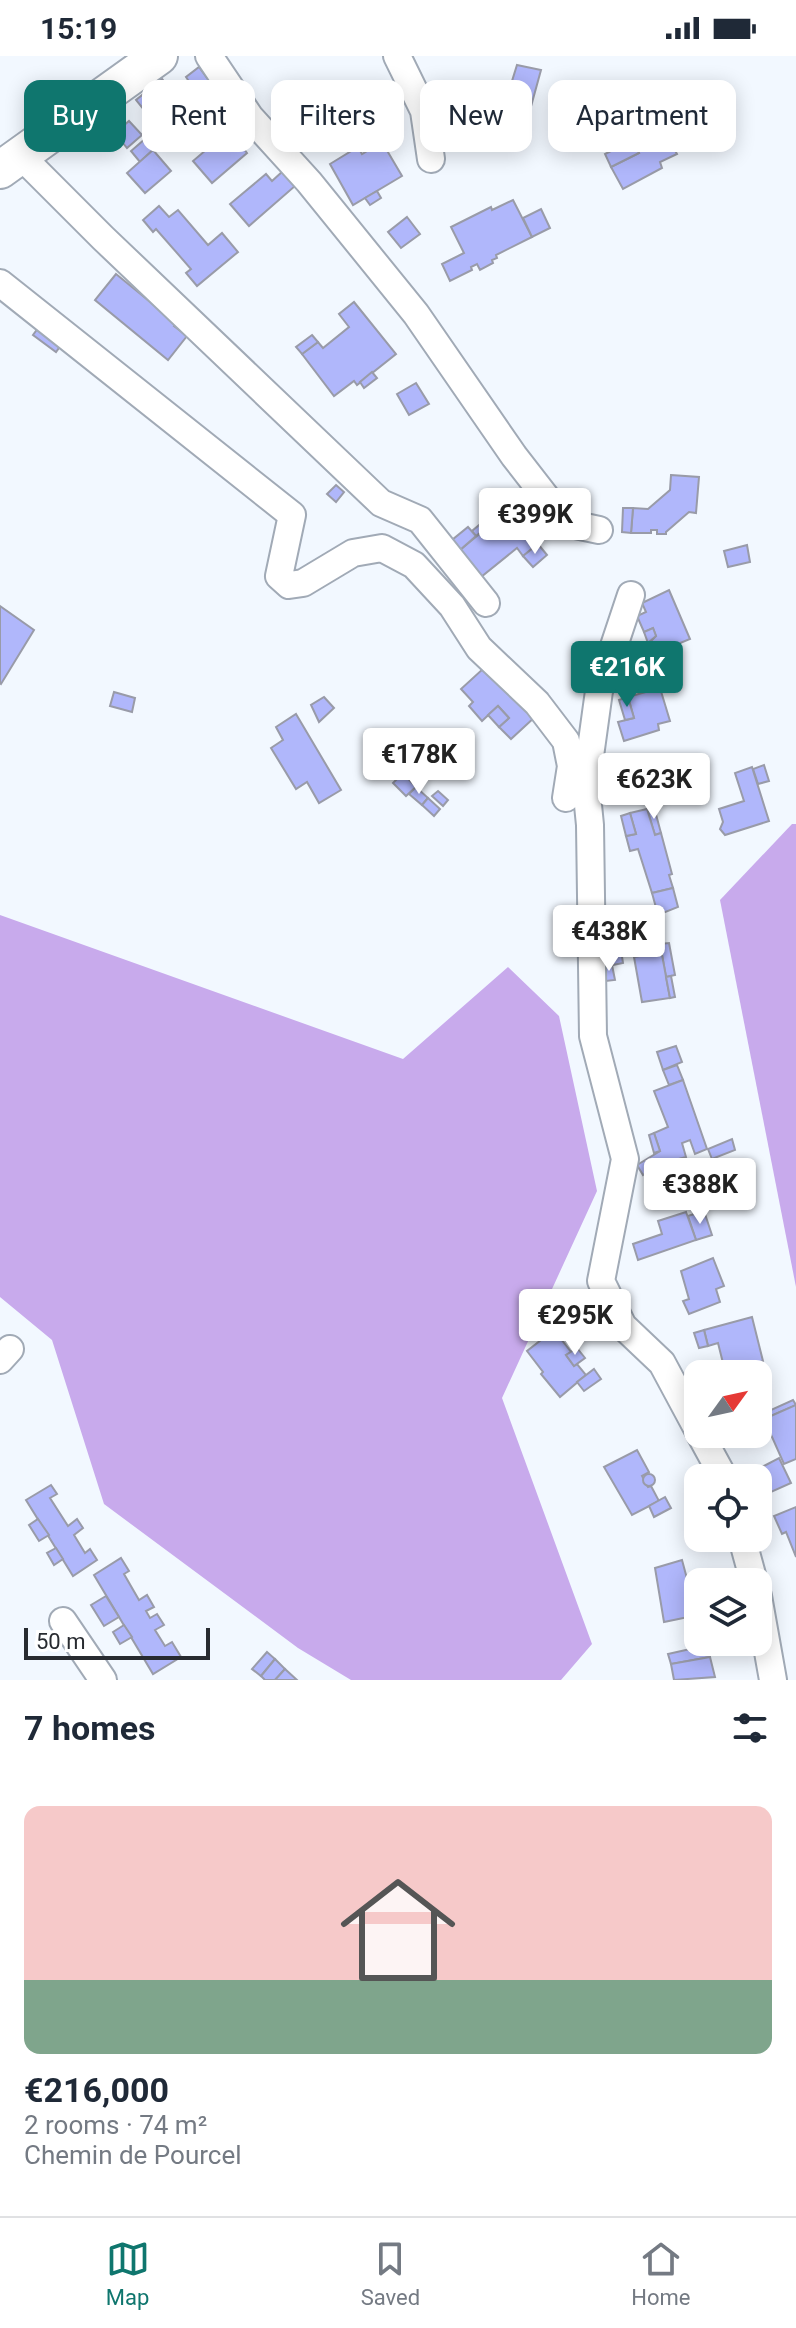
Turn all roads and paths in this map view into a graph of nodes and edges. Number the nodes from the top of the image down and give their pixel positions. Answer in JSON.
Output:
{"nodes":[{"id":1,"x":159,"y":56,"type":"edge"},
{"id":2,"x":209,"y":56,"type":"edge"},
{"id":3,"x":397,"y":56,"type":"edge"},
{"id":4,"x":431,"y":159,"type":"dead end"},
{"id":5,"x":10,"y":163,"type":"edge"},
{"id":6,"x":0,"y":283,"type":"edge"},
{"id":7,"x":599,"y":530,"type":"dead end"},
{"id":8,"x":631,"y":595,"type":"dead end"},
{"id":9,"x":486,"y":603,"type":"dead end"},
{"id":10,"x":566,"y":798,"type":"dead end"},
{"id":11,"x":684,"y":1404,"type":"edge"},
{"id":12,"x":63,"y":1621,"type":"dead end"},
{"id":13,"x":769,"y":1656,"type":"edge"},
{"id":14,"x":103,"y":1680,"type":"edge"},
{"id":15,"x":773,"y":1680,"type":"edge"}],
"edges":[{"from":1,"to":5,"type":"main road"},
{"from":2,"to":7,"type":"street"},
{"from":3,"to":4,"type":"street"},
{"from":5,"to":9,"type":"street"},
{"from":6,"to":10,"type":"street"},
{"from":8,"to":11,"type":"street"},
{"from":12,"to":14,"type":"street"},
{"from":13,"to":15,"type":"street"}]}
